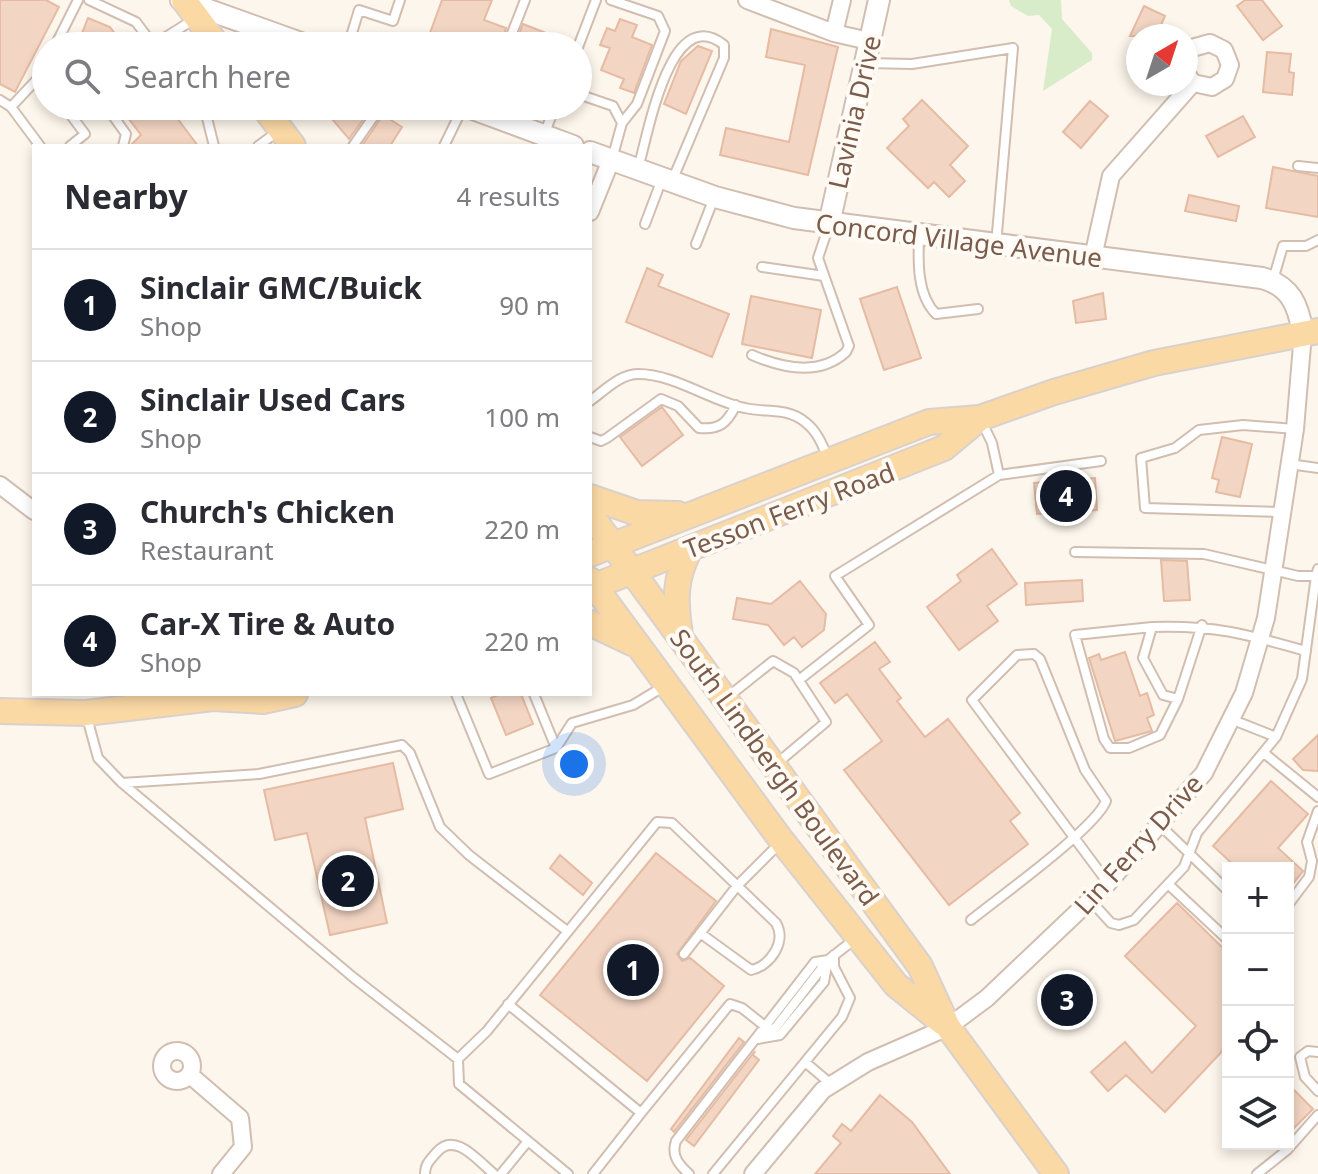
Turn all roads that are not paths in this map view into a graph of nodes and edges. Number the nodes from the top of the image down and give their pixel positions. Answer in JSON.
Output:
{"nodes":[{"id":1,"x":78,"y":0,"type":"edge"},
{"id":2,"x":89,"y":0,"type":"edge"},
{"id":3,"x":400,"y":0,"type":"edge"},
{"id":4,"x":525,"y":0,"type":"edge"},
{"id":5,"x":596,"y":0,"type":"edge"},
{"id":6,"x":611,"y":0,"type":"edge"},
{"id":7,"x":747,"y":0,"type":"edge"},
{"id":8,"x":842,"y":0,"type":"edge"},
{"id":9,"x":879,"y":0,"type":"edge"},
{"id":10,"x":187,"y":5,"type":"edge"},
{"id":11,"x":62,"y":32,"type":"edge"},
{"id":12,"x":143,"y":32,"type":"edge"},
{"id":13,"x":165,"y":32,"type":"edge"},
{"id":14,"x":207,"y":32,"type":"edge"},
{"id":15,"x":267,"y":32,"type":"edge"},
{"id":16,"x":352,"y":32,"type":"edge"},
{"id":17,"x":512,"y":32,"type":"edge"},
{"id":18,"x":584,"y":32,"type":"edge"},
{"id":19,"x":834,"y":33,"type":"junction"},
{"id":20,"x":869,"y":41,"type":"junction"},
{"id":21,"x":1198,"y":46,"type":"edge"},
{"id":22,"x":865,"y":63,"type":"junction"},
{"id":23,"x":1198,"y":82,"type":"edge"},
{"id":24,"x":32,"y":88,"type":"edge"},
{"id":25,"x":1175,"y":96,"type":"edge"},
{"id":26,"x":592,"y":99,"type":"edge"},
{"id":27,"x":0,"y":100,"type":"edge"},
{"id":28,"x":11,"y":107,"type":"junction"},
{"id":29,"x":74,"y":120,"type":"edge"},
{"id":30,"x":116,"y":120,"type":"edge"},
{"id":31,"x":208,"y":120,"type":"edge"},
{"id":32,"x":371,"y":120,"type":"edge"},
{"id":33,"x":463,"y":120,"type":"edge"},
{"id":34,"x":506,"y":120,"type":"edge"},
{"id":35,"x":550,"y":120,"type":"edge"},
{"id":36,"x":622,"y":123,"type":"junction"},
{"id":37,"x":284,"y":127,"type":"edge"},
{"id":38,"x":544,"y":135,"type":"junction"},
{"id":39,"x":39,"y":144,"type":"edge"},
{"id":40,"x":72,"y":144,"type":"edge"},
{"id":41,"x":124,"y":144,"type":"edge"},
{"id":42,"x":214,"y":144,"type":"edge"},
{"id":43,"x":261,"y":144,"type":"edge"},
{"id":44,"x":354,"y":144,"type":"edge"},
{"id":45,"x":445,"y":144,"type":"edge"},
{"id":46,"x":568,"y":144,"type":"edge"},
{"id":47,"x":592,"y":153,"type":"edge"},
{"id":48,"x":611,"y":160,"type":"junction"},
{"id":49,"x":1298,"y":166,"type":"dead end"},
{"id":50,"x":1318,"y":168,"type":"edge"},
{"id":51,"x":638,"y":169,"type":"junction"},
{"id":52,"x":667,"y":180,"type":"junction"},
{"id":53,"x":596,"y":183,"type":"edge"},
{"id":54,"x":715,"y":197,"type":"junction"},
{"id":55,"x":645,"y":224,"type":"dead end"},
{"id":56,"x":829,"y":224,"type":"junction"},
{"id":57,"x":919,"y":236,"type":"junction"},
{"id":58,"x":1318,"y":240,"type":"edge"},
{"id":59,"x":696,"y":244,"type":"dead end"},
{"id":60,"x":996,"y":245,"type":"junction"},
{"id":61,"x":1093,"y":257,"type":"junction"},
{"id":62,"x":762,"y":267,"type":"dead end"},
{"id":63,"x":824,"y":276,"type":"junction"},
{"id":64,"x":1272,"y":281,"type":"junction"},
{"id":65,"x":978,"y":309,"type":"dead end"},
{"id":66,"x":1311,"y":332,"type":"edge"},
{"id":67,"x":752,"y":355,"type":"dead end"},
{"id":68,"x":592,"y":400,"type":"edge"},
{"id":69,"x":736,"y":405,"type":"junction"},
{"id":70,"x":980,"y":418,"type":"junction"},
{"id":71,"x":1295,"y":429,"type":"junction"},
{"id":72,"x":592,"y":438,"type":"edge"},
{"id":73,"x":829,"y":461,"type":"junction"},
{"id":74,"x":1101,"y":461,"type":"dead end"},
{"id":75,"x":1289,"y":464,"type":"junction"},
{"id":76,"x":1318,"y":468,"type":"edge"},
{"id":77,"x":999,"y":475,"type":"junction"},
{"id":78,"x":0,"y":485,"type":"edge"},
{"id":79,"x":592,"y":498,"type":"edge"},
{"id":80,"x":32,"y":509,"type":"edge"},
{"id":81,"x":1282,"y":512,"type":"junction"},
{"id":82,"x":688,"y":515,"type":"junction"},
{"id":83,"x":592,"y":520,"type":"edge"},
{"id":84,"x":601,"y":549,"type":"edge"},
{"id":85,"x":690,"y":549,"type":"junction"},
{"id":86,"x":1075,"y":552,"type":"dead end"},
{"id":87,"x":1274,"y":571,"type":"junction"},
{"id":88,"x":632,"y":572,"type":"junction"},
{"id":89,"x":1316,"y":580,"type":"edge"},
{"id":90,"x":592,"y":585,"type":"edge"},
{"id":91,"x":592,"y":624,"type":"edge"},
{"id":92,"x":1202,"y":625,"type":"junction"},
{"id":93,"x":1152,"y":627,"type":"junction"},
{"id":94,"x":680,"y":638,"type":"junction"},
{"id":95,"x":1261,"y":638,"type":"junction"},
{"id":96,"x":638,"y":646,"type":"junction"},
{"id":97,"x":1306,"y":651,"type":"junction"},
{"id":98,"x":799,"y":680,"type":"junction"},
{"id":99,"x":667,"y":685,"type":"junction"},
{"id":100,"x":216,"y":696,"type":"edge"},
{"id":101,"x":286,"y":696,"type":"edge"},
{"id":102,"x":459,"y":696,"type":"edge"},
{"id":103,"x":535,"y":696,"type":"edge"},
{"id":104,"x":725,"y":699,"type":"junction"},
{"id":105,"x":1178,"y":699,"type":"junction"},
{"id":106,"x":0,"y":711,"type":"edge"},
{"id":107,"x":86,"y":713,"type":"junction"},
{"id":108,"x":1233,"y":720,"type":"junction"},
{"id":109,"x":1276,"y":737,"type":"junction"},
{"id":110,"x":556,"y":748,"type":"junction"},
{"id":111,"x":1264,"y":753,"type":"junction"},
{"id":112,"x":774,"y":765,"type":"junction"},
{"id":113,"x":122,"y":783,"type":"junction"},
{"id":114,"x":1318,"y":797,"type":"edge"},
{"id":115,"x":1318,"y":811,"type":"edge"},
{"id":116,"x":1161,"y":826,"type":"junction"},
{"id":117,"x":1073,"y":836,"type":"junction"},
{"id":118,"x":782,"y":841,"type":"junction"},
{"id":119,"x":1189,"y":854,"type":"junction"},
{"id":120,"x":1108,"y":883,"type":"junction"},
{"id":121,"x":1168,"y":884,"type":"junction"},
{"id":122,"x":1222,"y":885,"type":"edge"},
{"id":123,"x":737,"y":886,"type":"junction"},
{"id":124,"x":1294,"y":897,"type":"edge"},
{"id":125,"x":1090,"y":900,"type":"junction"},
{"id":126,"x":971,"y":920,"type":"dead end"},
{"id":127,"x":567,"y":931,"type":"junction"},
{"id":128,"x":700,"y":933,"type":"junction"},
{"id":129,"x":1222,"y":934,"type":"edge"},
{"id":130,"x":858,"y":936,"type":"junction"},
{"id":131,"x":684,"y":954,"type":"dead end"},
{"id":132,"x":831,"y":958,"type":"junction"},
{"id":133,"x":508,"y":1004,"type":"junction"},
{"id":134,"x":766,"y":1027,"type":"junction"},
{"id":135,"x":948,"y":1027,"type":"junction"},
{"id":136,"x":758,"y":1039,"type":"junction"},
{"id":137,"x":1318,"y":1052,"type":"edge"},
{"id":138,"x":458,"y":1059,"type":"junction"},
{"id":139,"x":805,"y":1062,"type":"junction"},
{"id":140,"x":190,"y":1075,"type":"dead end"},
{"id":141,"x":831,"y":1084,"type":"junction"},
{"id":142,"x":1318,"y":1091,"type":"edge"},
{"id":143,"x":641,"y":1113,"type":"junction"},
{"id":144,"x":1318,"y":1115,"type":"edge"},
{"id":145,"x":528,"y":1141,"type":"junction"},
{"id":146,"x":1259,"y":1173,"type":"edge"},
{"id":147,"x":221,"y":1174,"type":"edge"},
{"id":148,"x":425,"y":1174,"type":"edge"},
{"id":149,"x":494,"y":1174,"type":"edge"},
{"id":150,"x":501,"y":1174,"type":"edge"},
{"id":151,"x":568,"y":1174,"type":"edge"},
{"id":152,"x":593,"y":1174,"type":"edge"},
{"id":153,"x":689,"y":1174,"type":"edge"},
{"id":154,"x":713,"y":1174,"type":"edge"},
{"id":155,"x":753,"y":1174,"type":"edge"},
{"id":156,"x":1056,"y":1174,"type":"edge"}],
"edges":[{"from":1,"to":11,"type":"lane"},
{"from":2,"to":12,"type":"lane"},
{"from":3,"to":16,"type":"lane"},
{"from":4,"to":17,"type":"lane"},
{"from":5,"to":18,"type":"lane"},
{"from":6,"to":36,"type":"lane"},
{"from":7,"to":19,"type":"street"},
{"from":8,"to":19,"type":"street"},
{"from":9,"to":20,"type":"street","name":"Lavinia Drive"},
{"from":10,"to":13,"type":"lane"},
{"from":10,"to":14,"type":"main road"},
{"from":10,"to":15,"type":"street"},
{"from":19,"to":20,"type":"street"},
{"from":20,"to":22,"type":"street","name":"Lavinia Drive"},
{"from":21,"to":23,"type":"street"},
{"from":22,"to":56,"type":"street","name":"Lavinia Drive"},
{"from":22,"to":60,"type":"lane"},
{"from":24,"to":28,"type":"lane"},
{"from":25,"to":61,"type":"street"},
{"from":26,"to":36,"type":"lane"},
{"from":27,"to":28,"type":"lane"},
{"from":28,"to":39,"type":"lane"},
{"from":29,"to":40,"type":"lane"},
{"from":30,"to":41,"type":"lane"},
{"from":31,"to":42,"type":"lane"},
{"from":32,"to":44,"type":"lane"},
{"from":33,"to":45,"type":"lane"},
{"from":34,"to":38,"type":"street"},
{"from":35,"to":38,"type":"lane"},
{"from":36,"to":48,"type":"lane"},
{"from":37,"to":43,"type":"lane"},
{"from":38,"to":46,"type":"street"},
{"from":47,"to":48,"type":"street","name":"Concord Village Avenue"},
{"from":48,"to":51,"type":"street","name":"Concord Village Avenue"},
{"from":48,"to":53,"type":"street"},
{"from":49,"to":50,"type":"lane"},
{"from":51,"to":52,"type":"street","name":"Concord Village Avenue"},
{"from":51,"to":52,"type":"lane"},
{"from":52,"to":54,"type":"street","name":"Concord Village Avenue"},
{"from":52,"to":55,"type":"lane"},
{"from":54,"to":56,"type":"street","name":"Concord Village Avenue"},
{"from":54,"to":59,"type":"lane"},
{"from":56,"to":57,"type":"street","name":"Concord Village Avenue"},
{"from":56,"to":63,"type":"lane"},
{"from":57,"to":60,"type":"street","name":"Concord Village Avenue"},
{"from":57,"to":65,"type":"lane"},
{"from":58,"to":64,"type":"lane"},
{"from":60,"to":61,"type":"street","name":"Concord Village Avenue"},
{"from":61,"to":64,"type":"street","name":"Concord Village Avenue"},
{"from":62,"to":63,"type":"lane"},
{"from":63,"to":67,"type":"lane"},
{"from":64,"to":66,"type":"street"},
{"from":66,"to":70,"type":"main road","name":"Tesson Ferry Road"},
{"from":66,"to":71,"type":"street","name":"Lin Ferry Drive"},
{"from":68,"to":69,"type":"lane"},
{"from":69,"to":72,"type":"lane"},
{"from":69,"to":73,"type":"lane"},
{"from":70,"to":73,"type":"main road","name":"Tesson Ferry Road"},
{"from":70,"to":77,"type":"lane"},
{"from":70,"to":85,"type":"main road","name":"Tesson Ferry Road"},
{"from":71,"to":75,"type":"street","name":"Lin Ferry Drive"},
{"from":71,"to":81,"type":"lane"},
{"from":73,"to":82,"type":"main road","name":"Tesson Ferry Road"},
{"from":74,"to":77,"type":"lane"},
{"from":75,"to":76,"type":"lane"},
{"from":75,"to":81,"type":"street","name":"Lin Ferry Drive"},
{"from":77,"to":98,"type":"lane"},
{"from":78,"to":80,"type":"street"},
{"from":79,"to":82,"type":"main road"},
{"from":81,"to":87,"type":"street","name":"Lin Ferry Drive"},
{"from":82,"to":84,"type":"main road","name":"Tesson Ferry Road"},
{"from":83,"to":84,"type":"main road","name":"South Lindbergh Boulevard"},
{"from":84,"to":88,"type":"main road","name":"South Lindbergh Boulevard"},
{"from":85,"to":88,"type":"main road","name":"Tesson Ferry Road"},
{"from":85,"to":94,"type":"main road"},
{"from":86,"to":87,"type":"lane"},
{"from":87,"to":89,"type":"lane"},
{"from":87,"to":95,"type":"street","name":"Lin Ferry Drive"},
{"from":88,"to":90,"type":"main road","name":"Tesson Ferry Road"},
{"from":88,"to":94,"type":"main road","name":"South Lindbergh Boulevard"},
{"from":89,"to":97,"type":"lane"},
{"from":90,"to":96,"type":"main road","name":"South Lindbergh Boulevard"},
{"from":91,"to":96,"type":"main road"},
{"from":92,"to":93,"type":"lane"},
{"from":92,"to":95,"type":"lane"},
{"from":92,"to":105,"type":"lane"},
{"from":93,"to":105,"type":"lane"},
{"from":93,"to":105,"type":"lane"},
{"from":94,"to":104,"type":"main road","name":"South Lindbergh Boulevard"},
{"from":95,"to":97,"type":"lane"},
{"from":95,"to":108,"type":"street","name":"Lin Ferry Drive"},
{"from":96,"to":99,"type":"main road","name":"South Lindbergh Boulevard"},
{"from":97,"to":109,"type":"lane"},
{"from":98,"to":104,"type":"lane"},
{"from":98,"to":112,"type":"lane"},
{"from":99,"to":110,"type":"lane"},
{"from":99,"to":118,"type":"main road","name":"South Lindbergh Boulevard"},
{"from":100,"to":101,"type":"main road"},
{"from":100,"to":107,"type":"main road"},
{"from":102,"to":110,"type":"lane"},
{"from":103,"to":110,"type":"lane"},
{"from":104,"to":112,"type":"main road","name":"South Lindbergh Boulevard"},
{"from":106,"to":107,"type":"main road"},
{"from":107,"to":113,"type":"lane"},
{"from":108,"to":109,"type":"lane"},
{"from":108,"to":116,"type":"street","name":"Lin Ferry Drive"},
{"from":109,"to":111,"type":"lane"},
{"from":111,"to":114,"type":"lane"},
{"from":111,"to":119,"type":"lane"},
{"from":112,"to":135,"type":"main road","name":"South Lindbergh Boulevard"},
{"from":113,"to":127,"type":"lane"},
{"from":113,"to":138,"type":"lane"},
{"from":115,"to":124,"type":"lane"},
{"from":116,"to":119,"type":"lane"},
{"from":116,"to":120,"type":"street","name":"Lin Ferry Drive"},
{"from":117,"to":117,"type":"lane"},
{"from":117,"to":120,"type":"lane"},
{"from":117,"to":126,"type":"lane"},
{"from":118,"to":123,"type":"lane"},
{"from":118,"to":130,"type":"main road","name":"South Lindbergh Boulevard"},
{"from":119,"to":121,"type":"lane"},
{"from":119,"to":122,"type":"lane"},
{"from":120,"to":125,"type":"street","name":"Lin Ferry Drive"},
{"from":121,"to":125,"type":"lane"},
{"from":121,"to":129,"type":"lane"},
{"from":123,"to":127,"type":"lane"},
{"from":123,"to":128,"type":"lane"},
{"from":123,"to":128,"type":"lane"},
{"from":125,"to":135,"type":"street","name":"Lin Ferry Drive"},
{"from":127,"to":133,"type":"lane"},
{"from":128,"to":131,"type":"lane"},
{"from":130,"to":132,"type":"lane"},
{"from":130,"to":135,"type":"main road","name":"South Lindbergh Boulevard"},
{"from":132,"to":134,"type":"lane"},
{"from":132,"to":136,"type":"lane"},
{"from":132,"to":139,"type":"lane"},
{"from":133,"to":138,"type":"lane"},
{"from":133,"to":143,"type":"lane"},
{"from":134,"to":136,"type":"lane"},
{"from":134,"to":143,"type":"lane"},
{"from":135,"to":141,"type":"street","name":"Lin Ferry Drive"},
{"from":135,"to":156,"type":"main road","name":"South Lindbergh Boulevard"},
{"from":136,"to":153,"type":"lane"},
{"from":137,"to":142,"type":"lane"},
{"from":138,"to":145,"type":"lane"},
{"from":139,"to":141,"type":"lane"},
{"from":139,"to":154,"type":"lane"},
{"from":140,"to":147,"type":"street"},
{"from":141,"to":155,"type":"street","name":"Lin Ferry Drive"},
{"from":143,"to":152,"type":"lane"},
{"from":144,"to":146,"type":"lane"},
{"from":145,"to":150,"type":"lane"},
{"from":145,"to":151,"type":"lane"},
{"from":148,"to":149,"type":"lane"}]}
